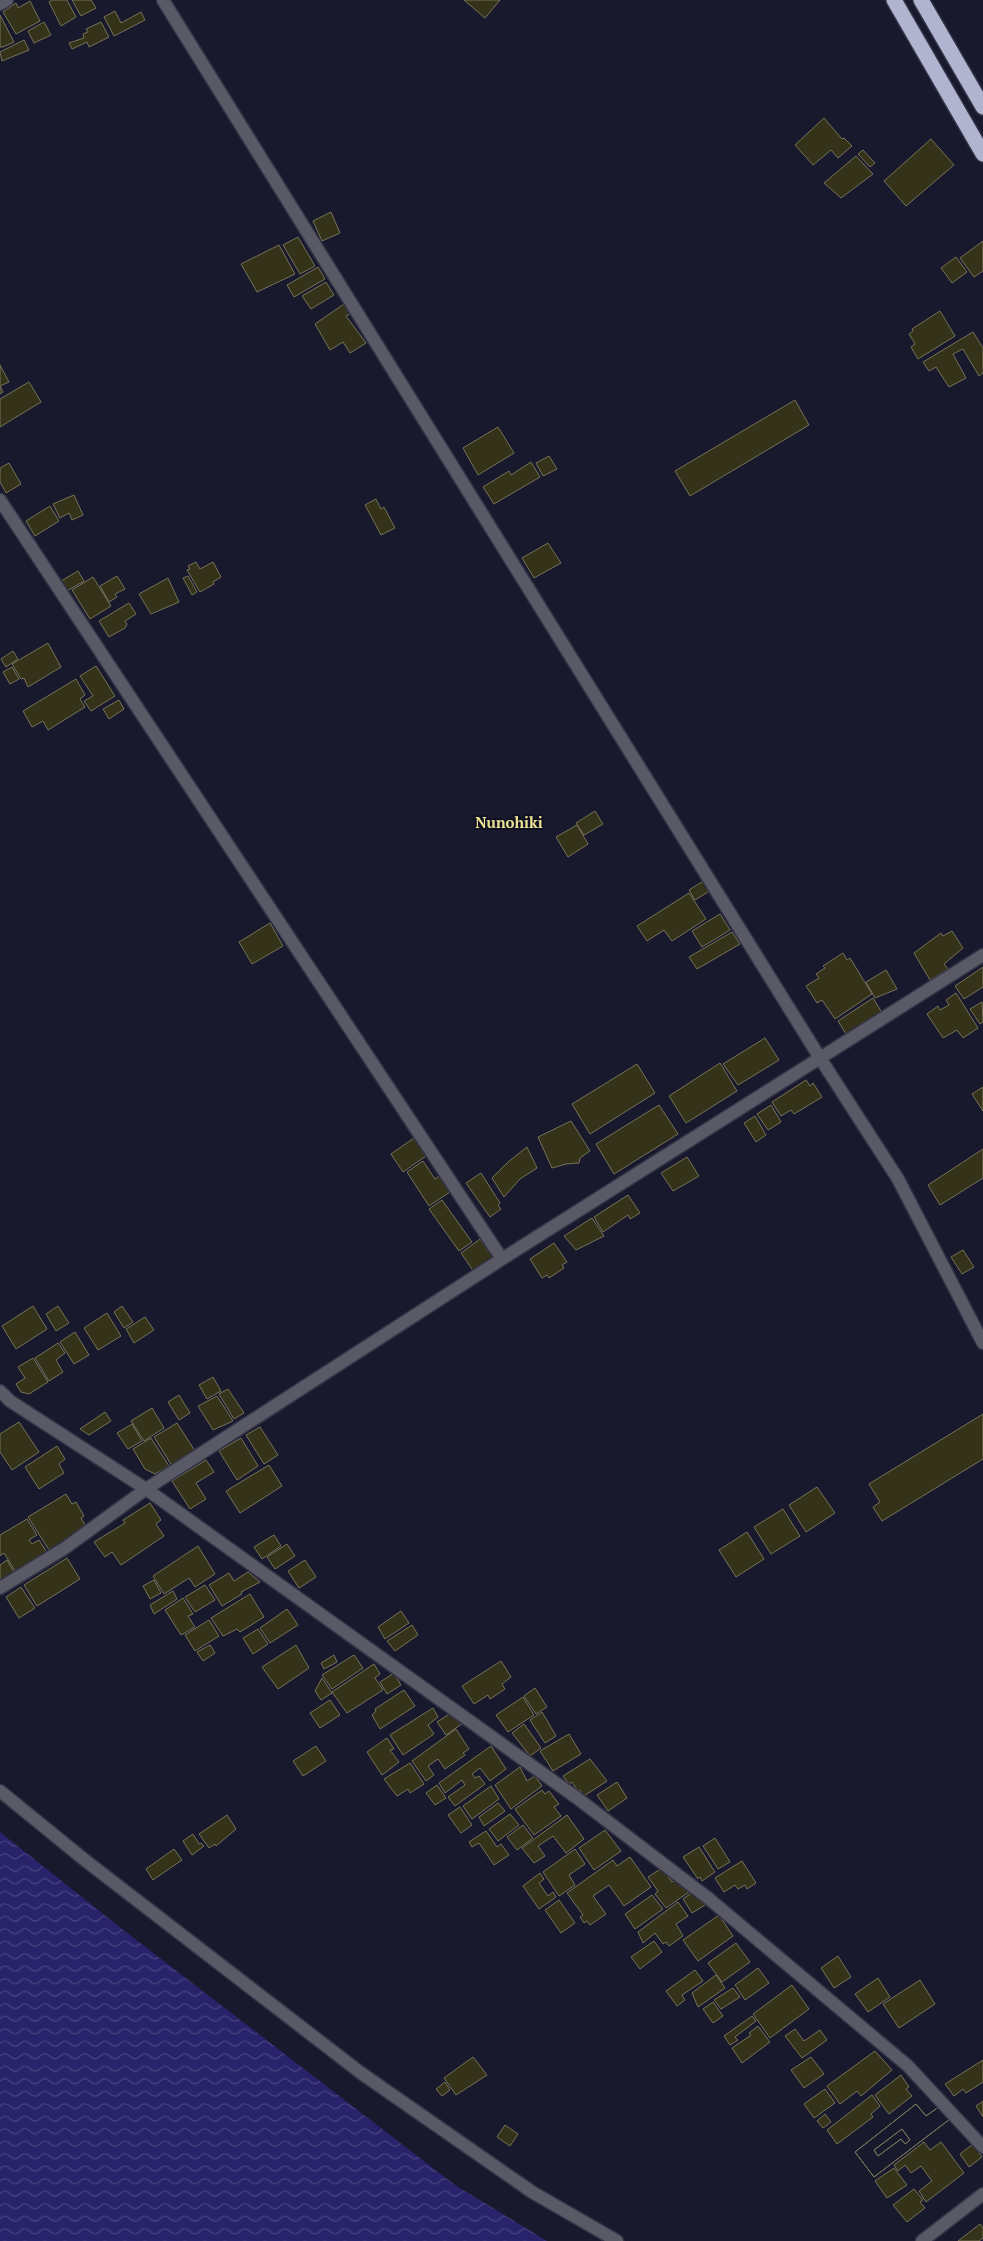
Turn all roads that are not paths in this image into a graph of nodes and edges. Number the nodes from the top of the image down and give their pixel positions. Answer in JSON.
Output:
{"nodes":[{"id":1,"x":7,"y":0,"type":"edge"},
{"id":2,"x":163,"y":0,"type":"edge"},
{"id":3,"x":894,"y":0,"type":"edge"},
{"id":4,"x":921,"y":0,"type":"edge"},
{"id":5,"x":0,"y":4,"type":"edge"},
{"id":6,"x":983,"y":107,"type":"edge"},
{"id":7,"x":983,"y":154,"type":"edge"},
{"id":8,"x":0,"y":500,"type":"edge"},
{"id":9,"x":983,"y":955,"type":"edge"},
{"id":10,"x":820,"y":1058,"type":"junction"},
{"id":11,"x":502,"y":1259,"type":"junction"},
{"id":12,"x":983,"y":1343,"type":"edge"},
{"id":13,"x":0,"y":1391,"type":"edge"},
{"id":14,"x":146,"y":1489,"type":"junction"},
{"id":15,"x":0,"y":1588,"type":"edge"},
{"id":16,"x":0,"y":1791,"type":"edge"},
{"id":17,"x":983,"y":2147,"type":"edge"},
{"id":18,"x":983,"y":2194,"type":"edge"},
{"id":19,"x":617,"y":2241,"type":"edge"},
{"id":20,"x":922,"y":2241,"type":"edge"}],
"edges":[{"from":1,"to":5,"type":"street"},
{"from":2,"to":10,"type":"street"},
{"from":3,"to":7,"type":"highway"},
{"from":4,"to":6,"type":"highway"},
{"from":8,"to":11,"type":"street"},
{"from":9,"to":10,"type":"street"},
{"from":10,"to":11,"type":"street"},
{"from":10,"to":12,"type":"street"},
{"from":11,"to":14,"type":"street"},
{"from":13,"to":14,"type":"street"},
{"from":14,"to":15,"type":"street"},
{"from":14,"to":17,"type":"street"},
{"from":16,"to":19,"type":"street"},
{"from":18,"to":20,"type":"street"}]}
